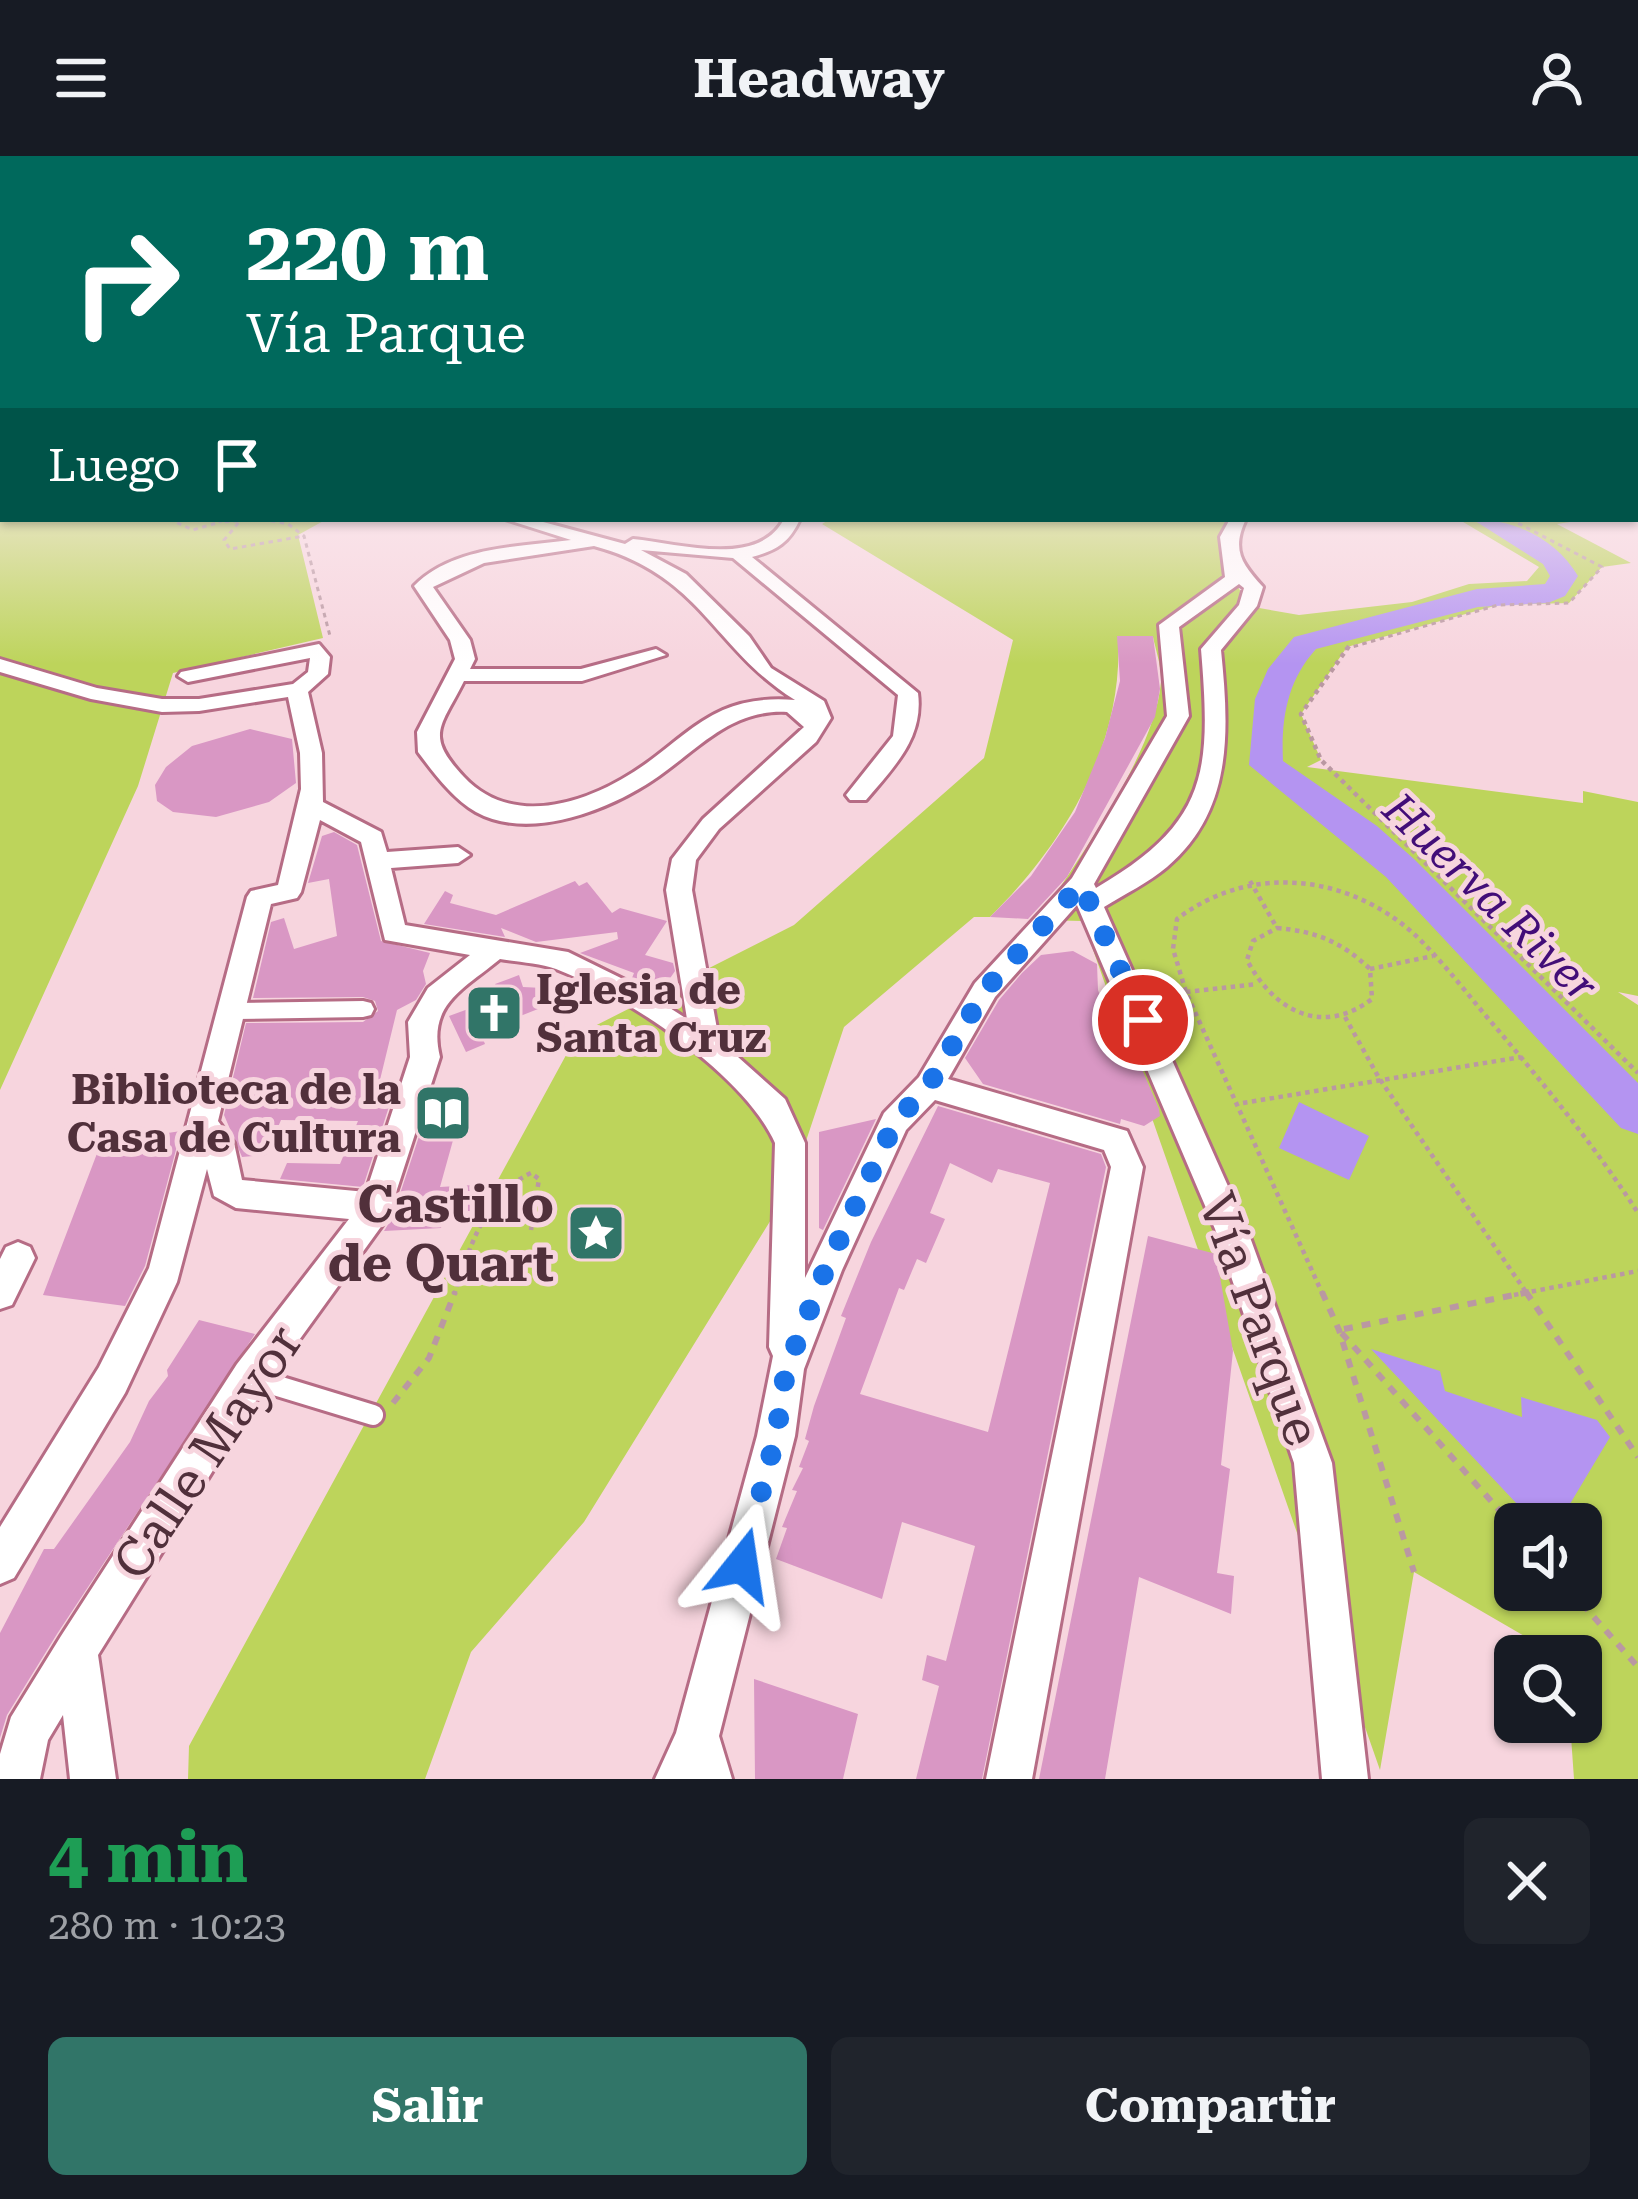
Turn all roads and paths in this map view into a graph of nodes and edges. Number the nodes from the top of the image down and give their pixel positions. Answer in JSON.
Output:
{"nodes":[{"id":1,"x":173,"y":522,"type":"edge"},
{"id":2,"x":218,"y":522,"type":"edge"},
{"id":3,"x":239,"y":522,"type":"edge"},
{"id":4,"x":278,"y":522,"type":"edge"},
{"id":5,"x":523,"y":522,"type":"edge"},
{"id":6,"x":791,"y":522,"type":"edge"},
{"id":7,"x":1236,"y":522,"type":"edge"},
{"id":8,"x":1516,"y":522,"type":"edge"},
{"id":9,"x":304,"y":536,"type":"junction"},
{"id":10,"x":587,"y":542,"type":"junction"},
{"id":11,"x":739,"y":555,"type":"junction"},
{"id":12,"x":1233,"y":569,"type":"junction"},
{"id":13,"x":312,"y":648,"type":"junction"},
{"id":14,"x":656,"y":655,"type":"dead end"},
{"id":15,"x":0,"y":665,"type":"edge"},
{"id":16,"x":459,"y":675,"type":"junction"},
{"id":17,"x":188,"y":676,"type":"dead end"},
{"id":18,"x":298,"y":690,"type":"junction"},
{"id":19,"x":808,"y":737,"type":"junction"},
{"id":20,"x":858,"y":795,"type":"dead end"},
{"id":21,"x":314,"y":807,"type":"junction"},
{"id":22,"x":458,"y":855,"type":"dead end"},
{"id":23,"x":381,"y":861,"type":"junction"},
{"id":24,"x":1250,"y":880,"type":"junction"},
{"id":25,"x":1085,"y":894,"type":"junction"},
{"id":26,"x":1277,"y":928,"type":"junction"},
{"id":27,"x":494,"y":950,"type":"junction"},
{"id":28,"x":1433,"y":956,"type":"junction"},
{"id":29,"x":1370,"y":969,"type":"junction"},
{"id":30,"x":1257,"y":984,"type":"junction"},
{"id":31,"x":1186,"y":992,"type":"junction"},
{"id":32,"x":363,"y":1010,"type":"dead end"},
{"id":33,"x":235,"y":1011,"type":"junction"},
{"id":34,"x":1345,"y":1017,"type":"junction"},
{"id":35,"x":706,"y":1045,"type":"junction"},
{"id":36,"x":1522,"y":1057,"type":"junction"},
{"id":37,"x":1638,"y":1072,"type":"edge"},
{"id":38,"x":1379,"y":1078,"type":"junction"},
{"id":39,"x":929,"y":1085,"type":"junction"},
{"id":40,"x":1240,"y":1103,"type":"junction"},
{"id":41,"x":201,"y":1127,"type":"junction"},
{"id":42,"x":377,"y":1207,"type":"junction"},
{"id":43,"x":1638,"y":1213,"type":"edge"},
{"id":44,"x":531,"y":1230,"type":"dead end"},
{"id":45,"x":18,"y":1258,"type":"dead end"},
{"id":46,"x":1638,"y":1271,"type":"edge"},
{"id":47,"x":0,"y":1293,"type":"edge"},
{"id":48,"x":1526,"y":1293,"type":"junction"},
{"id":49,"x":1339,"y":1330,"type":"junction"},
{"id":50,"x":786,"y":1370,"type":"junction"},
{"id":51,"x":250,"y":1378,"type":"junction"},
{"id":52,"x":373,"y":1415,"type":"joint"},
{"id":53,"x":1638,"y":1457,"type":"edge"},
{"id":54,"x":1494,"y":1504,"type":"edge"},
{"id":55,"x":0,"y":1564,"type":"edge"},
{"id":56,"x":1414,"y":1572,"type":"dead end"},
{"id":57,"x":1589,"y":1611,"type":"edge"},
{"id":58,"x":76,"y":1651,"type":"junction"},
{"id":59,"x":1638,"y":1667,"type":"edge"},
{"id":60,"x":703,"y":1758,"type":"edge"},
{"id":61,"x":16,"y":1779,"type":"edge"},
{"id":62,"x":93,"y":1779,"type":"edge"},
{"id":63,"x":678,"y":1779,"type":"edge"},
{"id":64,"x":1009,"y":1779,"type":"edge"},
{"id":65,"x":1345,"y":1779,"type":"edge"}],
"edges":[{"from":1,"to":2,"type":"path"},
{"from":3,"to":9,"type":"path"},
{"from":4,"to":9,"type":"path"},
{"from":5,"to":10,"type":"street"},
{"from":6,"to":11,"type":"street"},
{"from":7,"to":12,"type":"street"},
{"from":8,"to":37,"type":"path"},
{"from":9,"to":13,"type":"path"},
{"from":10,"to":11,"type":"street"},
{"from":10,"to":16,"type":"street"},
{"from":10,"to":19,"type":"street"},
{"from":11,"to":20,"type":"street"},
{"from":12,"to":25,"type":"street"},
{"from":12,"to":25,"type":"street"},
{"from":13,"to":17,"type":"street"},
{"from":13,"to":18,"type":"street"},
{"from":14,"to":16,"type":"street"},
{"from":15,"to":18,"type":"street"},
{"from":16,"to":19,"type":"street"},
{"from":18,"to":21,"type":"street"},
{"from":19,"to":35,"type":"street"},
{"from":21,"to":23,"type":"street"},
{"from":21,"to":33,"type":"street"},
{"from":22,"to":23,"type":"street"},
{"from":23,"to":27,"type":"street"},
{"from":24,"to":26,"type":"path"},
{"from":24,"to":28,"type":"path"},
{"from":24,"to":31,"type":"path"},
{"from":25,"to":39,"type":"street"},
{"from":25,"to":65,"type":"street","name":"Vía Parque"},
{"from":26,"to":29,"type":"path"},
{"from":26,"to":30,"type":"path"},
{"from":27,"to":35,"type":"street"},
{"from":27,"to":42,"type":"street","name":"Calle Mayor"},
{"from":28,"to":29,"type":"path"},
{"from":28,"to":36,"type":"path"},
{"from":29,"to":34,"type":"path"},
{"from":30,"to":31,"type":"path"},
{"from":30,"to":34,"type":"path"},
{"from":31,"to":40,"type":"path"},
{"from":32,"to":33,"type":"street"},
{"from":33,"to":41,"type":"street"},
{"from":34,"to":38,"type":"path"},
{"from":35,"to":50,"type":"street"},
{"from":36,"to":38,"type":"path"},
{"from":36,"to":43,"type":"path"},
{"from":38,"to":40,"type":"path"},
{"from":38,"to":48,"type":"path"},
{"from":39,"to":50,"type":"street"},
{"from":39,"to":64,"type":"street"},
{"from":40,"to":49,"type":"path"},
{"from":41,"to":42,"type":"street"},
{"from":41,"to":55,"type":"street"},
{"from":42,"to":51,"type":"street","name":"Calle Mayor"},
{"from":44,"to":52,"type":"path"},
{"from":45,"to":47,"type":"street"},
{"from":46,"to":48,"type":"path"},
{"from":48,"to":49,"type":"path"},
{"from":48,"to":53,"type":"path"},
{"from":49,"to":54,"type":"path"},
{"from":49,"to":56,"type":"path"},
{"from":50,"to":60,"type":"street"},
{"from":51,"to":52,"type":"lane"},
{"from":51,"to":58,"type":"street","name":"Calle Mayor"},
{"from":57,"to":59,"type":"path"},
{"from":58,"to":61,"type":"street","name":"Calle Mayor"},
{"from":58,"to":62,"type":"street"},
{"from":60,"to":63,"type":"street"}]}
